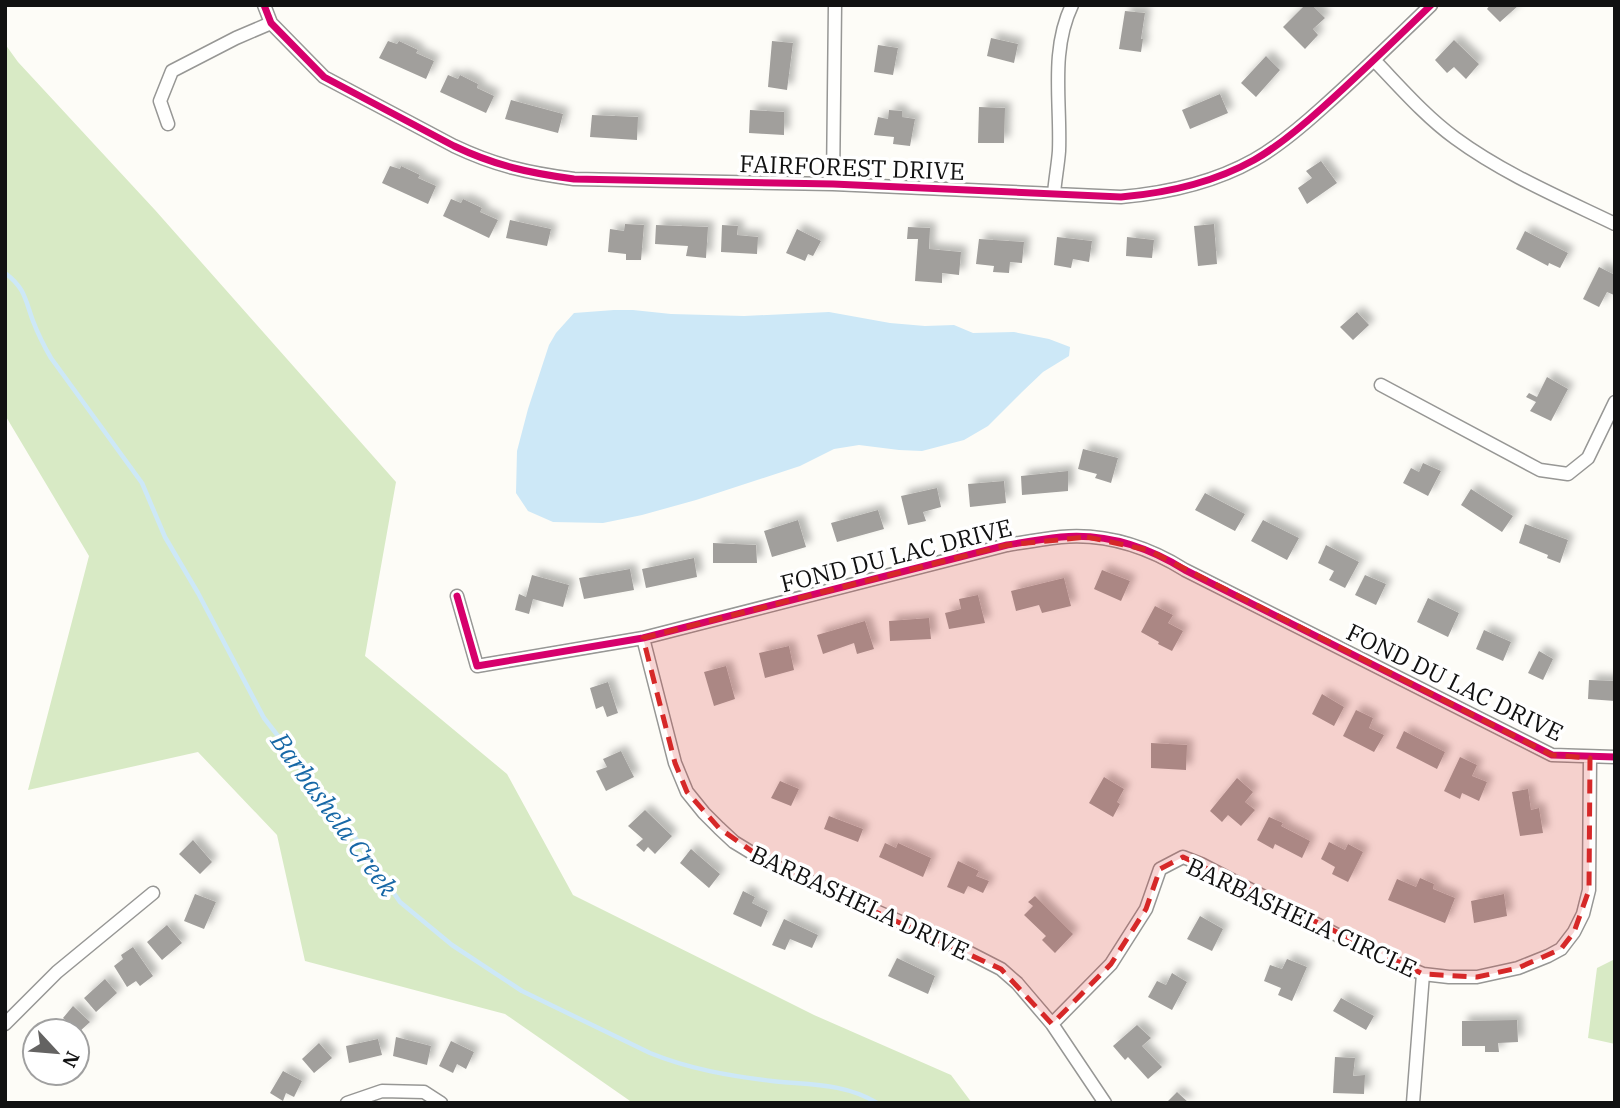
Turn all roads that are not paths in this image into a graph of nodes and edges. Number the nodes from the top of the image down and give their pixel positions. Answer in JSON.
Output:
{"nodes":[{"id":1,"x":264,"y":5,"type":"edge"},
{"id":2,"x":835,"y":5,"type":"edge"},
{"id":3,"x":1072,"y":5,"type":"edge"},
{"id":4,"x":1431,"y":5,"type":"edge"},
{"id":5,"x":271,"y":23,"type":"junction"},
{"id":6,"x":1374,"y":60,"type":"junction"},
{"id":7,"x":168,"y":124,"type":"dead end"},
{"id":8,"x":833,"y":184,"type":"junction"},
{"id":9,"x":1054,"y":194,"type":"junction"},
{"id":10,"x":1615,"y":224,"type":"edge"},
{"id":11,"x":1381,"y":385,"type":"dead end"},
{"id":12,"x":1615,"y":402,"type":"edge"},
{"id":13,"x":457,"y":596,"type":"dead end"},
{"id":14,"x":643,"y":638,"type":"junction"},
{"id":15,"x":1615,"y":757,"type":"edge"},
{"id":16,"x":1590,"y":758,"type":"junction"},
{"id":17,"x":153,"y":893,"type":"dead end"},
{"id":18,"x":1423,"y":974,"type":"junction"},
{"id":19,"x":5,"y":1024,"type":"edge"},
{"id":20,"x":1052,"y":1024,"type":"junction"},
{"id":21,"x":347,"y":1103,"type":"edge"},
{"id":22,"x":441,"y":1103,"type":"edge"},
{"id":23,"x":1105,"y":1103,"type":"edge"},
{"id":24,"x":1413,"y":1103,"type":"edge"}],
"edges":[{"from":1,"to":5,"type":"street","name":"FAIRFOREST DRIVE"},
{"from":2,"to":8,"type":"street"},
{"from":3,"to":9,"type":"street"},
{"from":4,"to":6,"type":"street","name":"FAIRFOREST DRIVE"},
{"from":5,"to":7,"type":"street"},
{"from":5,"to":8,"type":"street","name":"FAIRFOREST DRIVE"},
{"from":6,"to":9,"type":"street","name":"FAIRFOREST DRIVE"},
{"from":6,"to":10,"type":"street"},
{"from":8,"to":9,"type":"street","name":"FAIRFOREST DRIVE"},
{"from":11,"to":12,"type":"street"},
{"from":13,"to":14,"type":"street","name":"FOND DU LAC DRIVE"},
{"from":14,"to":16,"type":"street","name":"FOND DU LAC DRIVE"},
{"from":14,"to":20,"type":"street","name":"BARBASHELA DRIVE"},
{"from":15,"to":16,"type":"street","name":"FOND DU LAC DRIVE"},
{"from":16,"to":18,"type":"street","name":"BARBASHELA CIRCLE"},
{"from":17,"to":19,"type":"street"},
{"from":18,"to":20,"type":"street","name":"BARBASHELA CIRCLE"},
{"from":18,"to":24,"type":"street"},
{"from":20,"to":23,"type":"street","name":"BARBASHELA DRIVE"},
{"from":21,"to":22,"type":"street"}]}
